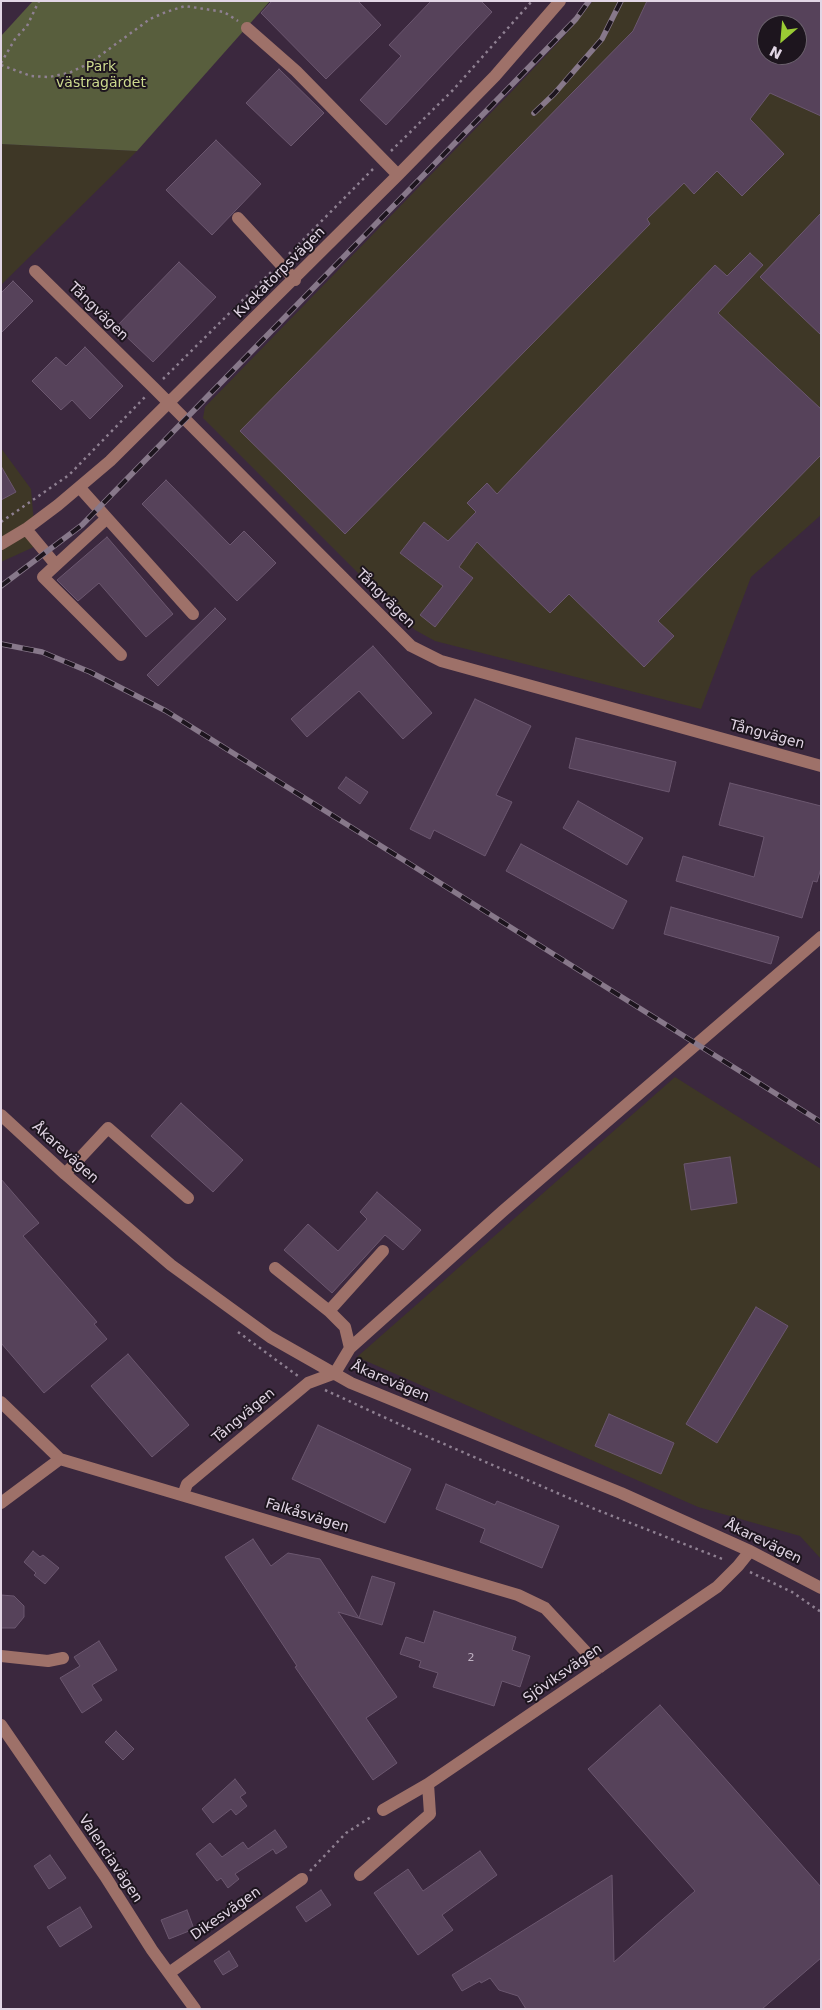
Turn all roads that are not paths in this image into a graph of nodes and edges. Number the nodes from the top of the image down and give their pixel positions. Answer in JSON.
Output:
{"nodes":[{"id":1,"x":560,"y":1,"type":"edge"},
{"id":2,"x":247,"y":28,"type":"road end"},
{"id":3,"x":398,"y":175,"type":"junction"},
{"id":4,"x":238,"y":218,"type":"dead end"},
{"id":5,"x":35,"y":271,"type":"dead end"},
{"id":6,"x":295,"y":280,"type":"junction"},
{"id":7,"x":169,"y":403,"type":"junction"},
{"id":8,"x":80,"y":488,"type":"junction"},
{"id":9,"x":106,"y":519,"type":"junction"},
{"id":10,"x":26,"y":530,"type":"junction"},
{"id":11,"x":1,"y":544,"type":"edge"},
{"id":12,"x":56,"y":565,"type":"junction"},
{"id":13,"x":193,"y":614,"type":"dead end"},
{"id":14,"x":121,"y":655,"type":"dead end"},
{"id":15,"x":821,"y":766,"type":"edge"},
{"id":16,"x":821,"y":937,"type":"edge"},
{"id":17,"x":1,"y":1115,"type":"edge"},
{"id":18,"x":65,"y":1174,"type":"junction"},
{"id":19,"x":188,"y":1198,"type":"dead end"},
{"id":20,"x":383,"y":1251,"type":"dead end"},
{"id":21,"x":275,"y":1268,"type":"dead end"},
{"id":22,"x":329,"y":1311,"type":"junction"},
{"id":23,"x":350,"y":1348,"type":"junction"},
{"id":24,"x":335,"y":1373,"type":"junction"},
{"id":25,"x":1,"y":1402,"type":"edge"},
{"id":26,"x":60,"y":1459,"type":"junction"},
{"id":27,"x":183,"y":1495,"type":"junction"},
{"id":28,"x":1,"y":1503,"type":"edge"},
{"id":29,"x":750,"y":1551,"type":"junction"},
{"id":30,"x":821,"y":1588,"type":"edge"},
{"id":31,"x":1,"y":1656,"type":"edge"},
{"id":32,"x":63,"y":1658,"type":"dead end"},
{"id":33,"x":600,"y":1667,"type":"junction"},
{"id":34,"x":1,"y":1725,"type":"edge"},
{"id":35,"x":428,"y":1784,"type":"junction"},
{"id":36,"x":383,"y":1810,"type":"road end"},
{"id":37,"x":360,"y":1875,"type":"dead end"},
{"id":38,"x":302,"y":1879,"type":"road end"},
{"id":39,"x":169,"y":1973,"type":"junction"},
{"id":40,"x":195,"y":2009,"type":"edge"}],
"edges":[{"from":1,"to":3,"type":"street","name":"Kvekatorpsvägen"},
{"from":2,"to":3,"type":"street"},
{"from":3,"to":6,"type":"street","name":"Kvekatorpsvägen"},
{"from":4,"to":6,"type":"street"},
{"from":5,"to":7,"type":"street","name":"Tångvägen"},
{"from":6,"to":7,"type":"street","name":"Kvekatorpsvägen"},
{"from":7,"to":8,"type":"street","name":"Kvekatorpsvägen"},
{"from":7,"to":15,"type":"street","name":"Tångvägen"},
{"from":8,"to":9,"type":"street"},
{"from":8,"to":10,"type":"street","name":"Kvekatorpsvägen"},
{"from":9,"to":12,"type":"street"},
{"from":9,"to":13,"type":"street"},
{"from":10,"to":11,"type":"street","name":"Kvekatorpsvägen"},
{"from":10,"to":12,"type":"street"},
{"from":12,"to":14,"type":"street"},
{"from":16,"to":23,"type":"street"},
{"from":17,"to":18,"type":"street","name":"Åkarevägen"},
{"from":18,"to":19,"type":"street"},
{"from":18,"to":24,"type":"street","name":"Åkarevägen"},
{"from":20,"to":22,"type":"street"},
{"from":21,"to":22,"type":"street"},
{"from":22,"to":23,"type":"street"},
{"from":23,"to":24,"type":"street"},
{"from":24,"to":27,"type":"street","name":"Tångvägen"},
{"from":24,"to":29,"type":"street","name":"Åkarevägen"},
{"from":25,"to":26,"type":"street","name":"Falkåsvägen"},
{"from":26,"to":27,"type":"street","name":"Falkåsvägen"},
{"from":26,"to":28,"type":"street"},
{"from":27,"to":33,"type":"street","name":"Falkåsvägen"},
{"from":29,"to":30,"type":"street","name":"Åkarevägen"},
{"from":29,"to":33,"type":"street","name":"Sjöviksvägen"},
{"from":31,"to":32,"type":"street"},
{"from":33,"to":35,"type":"street","name":"Sjöviksvägen"},
{"from":34,"to":39,"type":"street","name":"Valenciavägen"},
{"from":35,"to":36,"type":"street","name":"Sjöviksvägen"},
{"from":35,"to":37,"type":"street"},
{"from":38,"to":39,"type":"street","name":"Dikesvägen"},
{"from":39,"to":40,"type":"street","name":"Valenciavägen"}]}
